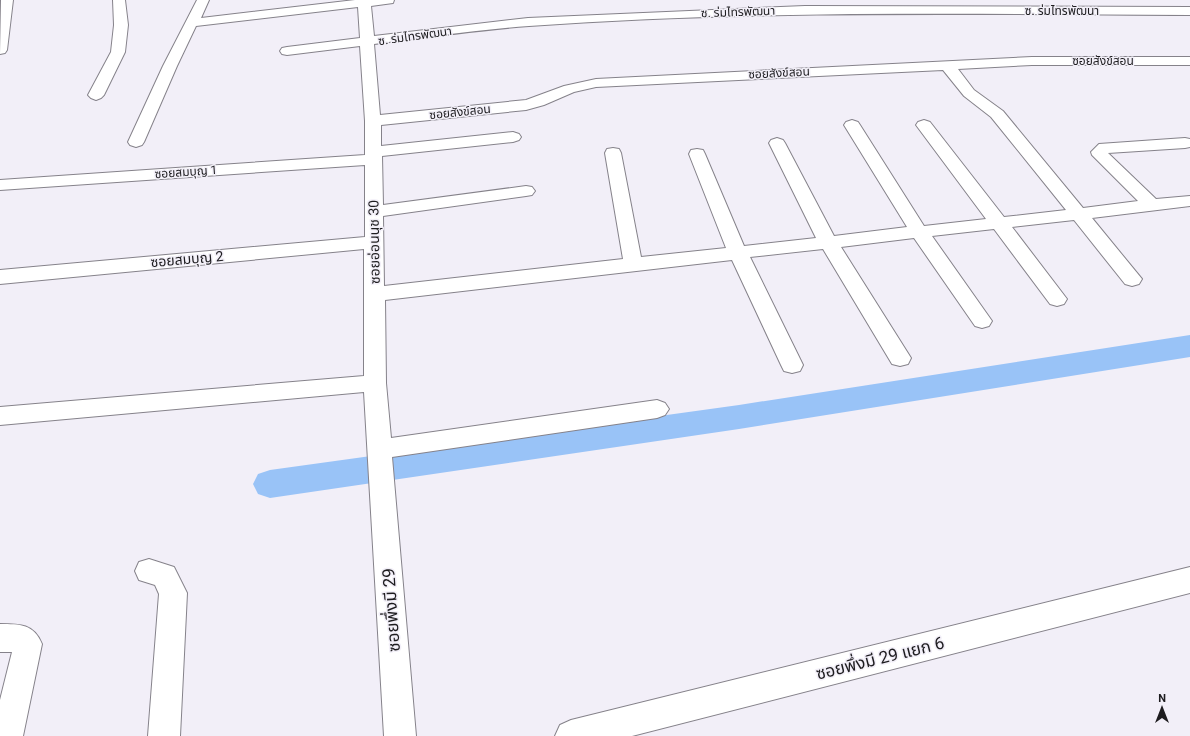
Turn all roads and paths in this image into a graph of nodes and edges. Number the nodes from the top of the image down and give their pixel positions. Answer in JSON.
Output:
{"nodes":[{"id":1,"x":10,"y":0,"type":"edge"},
{"id":2,"x":119,"y":0,"type":"edge"},
{"id":3,"x":203,"y":0,"type":"edge"},
{"id":4,"x":388,"y":0,"type":"edge"},
{"id":5,"x":364,"y":1,"type":"edge"},
{"id":6,"x":1190,"y":11,"type":"edge"},
{"id":7,"x":192,"y":23,"type":"junction"},
{"id":8,"x":368,"y":42,"type":"junction"},
{"id":9,"x":0,"y":50,"type":"edge"},
{"id":10,"x":287,"y":51,"type":"dead end"},
{"id":11,"x":1190,"y":61,"type":"edge"},
{"id":12,"x":947,"y":65,"type":"junction"},
{"id":13,"x":96,"y":95,"type":"dead end"},
{"id":14,"x":373,"y":120,"type":"junction"},
{"id":15,"x":852,"y":125,"type":"dead end"},
{"id":16,"x":924,"y":125,"type":"dead end"},
{"id":17,"x":513,"y":137,"type":"dead end"},
{"id":18,"x":136,"y":142,"type":"dead end"},
{"id":19,"x":1188,"y":142,"type":"edge"},
{"id":20,"x":777,"y":143,"type":"dead end"},
{"id":21,"x":613,"y":153,"type":"dead end"},
{"id":22,"x":696,"y":154,"type":"dead end"},
{"id":23,"x":373,"y":156,"type":"junction"},
{"id":24,"x":0,"y":185,"type":"edge"},
{"id":25,"x":526,"y":191,"type":"dead end"},
{"id":26,"x":1190,"y":201,"type":"edge"},
{"id":27,"x":1152,"y":205,"type":"junction"},
{"id":28,"x":373,"y":212,"type":"junction"},
{"id":29,"x":1079,"y":215,"type":"junction"},
{"id":30,"x":998,"y":223,"type":"junction"},
{"id":31,"x":919,"y":232,"type":"junction"},
{"id":32,"x":373,"y":242,"type":"junction"},
{"id":33,"x":828,"y":242,"type":"junction"},
{"id":34,"x":736,"y":253,"type":"junction"},
{"id":35,"x":633,"y":264,"type":"junction"},
{"id":36,"x":0,"y":277,"type":"edge"},
{"id":37,"x":1132,"y":279,"type":"dead end"},
{"id":38,"x":376,"y":294,"type":"junction"},
{"id":39,"x":1057,"y":299,"type":"dead end"},
{"id":40,"x":982,"y":321,"type":"dead end"},
{"id":41,"x":900,"y":358,"type":"dead end"},
{"id":42,"x":792,"y":365,"type":"dead end"},
{"id":43,"x":375,"y":383,"type":"junction"},
{"id":44,"x":657,"y":408,"type":"dead end"},
{"id":45,"x":0,"y":416,"type":"edge"},
{"id":46,"x":381,"y":453,"type":"junction"},
{"id":47,"x":382,"y":484,"type":"joint"},
{"id":48,"x":149,"y":572,"type":"dead end"},
{"id":49,"x":1190,"y":580,"type":"edge"},
{"id":50,"x":0,"y":638,"type":"edge"},
{"id":51,"x":7,"y":736,"type":"edge"},
{"id":52,"x":164,"y":736,"type":"edge"},
{"id":53,"x":400,"y":736,"type":"edge"},
{"id":54,"x":571,"y":736,"type":"edge"}],
"edges":[{"from":1,"to":9,"type":"street"},
{"from":2,"to":13,"type":"street"},
{"from":3,"to":7,"type":"street"},
{"from":4,"to":5,"type":"street"},
{"from":5,"to":7,"type":"street"},
{"from":5,"to":8,"type":"street","name":"ซอยอ่อนนุช 30"},
{"from":6,"to":8,"type":"street","name":"ซ. ร่มไทรพัฒนา"},
{"from":7,"to":18,"type":"street"},
{"from":8,"to":10,"type":"street","name":"ซ. ร่มไทรพัฒนา"},
{"from":8,"to":14,"type":"street","name":"ซอยอ่อนนุช 30"},
{"from":11,"to":12,"type":"street","name":"ซอยสังข์สอน"},
{"from":12,"to":14,"type":"street","name":"ซอยสังข์สอน"},
{"from":12,"to":29,"type":"street"},
{"from":14,"to":23,"type":"street","name":"ซอยอ่อนนุช 30"},
{"from":15,"to":31,"type":"street"},
{"from":16,"to":30,"type":"street"},
{"from":17,"to":23,"type":"street","name":"ซอยสมบุญ 1"},
{"from":19,"to":27,"type":"street"},
{"from":20,"to":33,"type":"street"},
{"from":21,"to":35,"type":"street"},
{"from":22,"to":34,"type":"street"},
{"from":23,"to":24,"type":"street","name":"ซอยสมบุญ 1"},
{"from":23,"to":28,"type":"street","name":"ซอยอ่อนนุช 30"},
{"from":25,"to":28,"type":"street"},
{"from":26,"to":27,"type":"street"},
{"from":27,"to":29,"type":"street"},
{"from":28,"to":32,"type":"street","name":"ซอยอ่อนนุช 30"},
{"from":29,"to":30,"type":"street"},
{"from":29,"to":37,"type":"street"},
{"from":30,"to":31,"type":"street"},
{"from":30,"to":39,"type":"street"},
{"from":31,"to":33,"type":"street"},
{"from":31,"to":40,"type":"street"},
{"from":32,"to":36,"type":"street","name":"ซอยสมบุญ 2"},
{"from":32,"to":38,"type":"street","name":"ซอยอ่อนนุช 30"},
{"from":33,"to":34,"type":"street"},
{"from":33,"to":41,"type":"street"},
{"from":34,"to":35,"type":"street"},
{"from":34,"to":42,"type":"street"},
{"from":35,"to":38,"type":"street"},
{"from":38,"to":43,"type":"street","name":"ซอยอ่อนนุช 30"},
{"from":43,"to":45,"type":"street"},
{"from":43,"to":46,"type":"street","name":"ซอยอ่อนนุช 30"},
{"from":44,"to":46,"type":"street"},
{"from":46,"to":47,"type":"street","name":"ซอยอ่อนนุช 30"},
{"from":47,"to":53,"type":"street","name":"ซอยพึ่งมี 29"},
{"from":48,"to":52,"type":"street"},
{"from":49,"to":54,"type":"street","name":"ซอยพึ่งมี 29 แยก 6"},
{"from":50,"to":51,"type":"street"}]}
